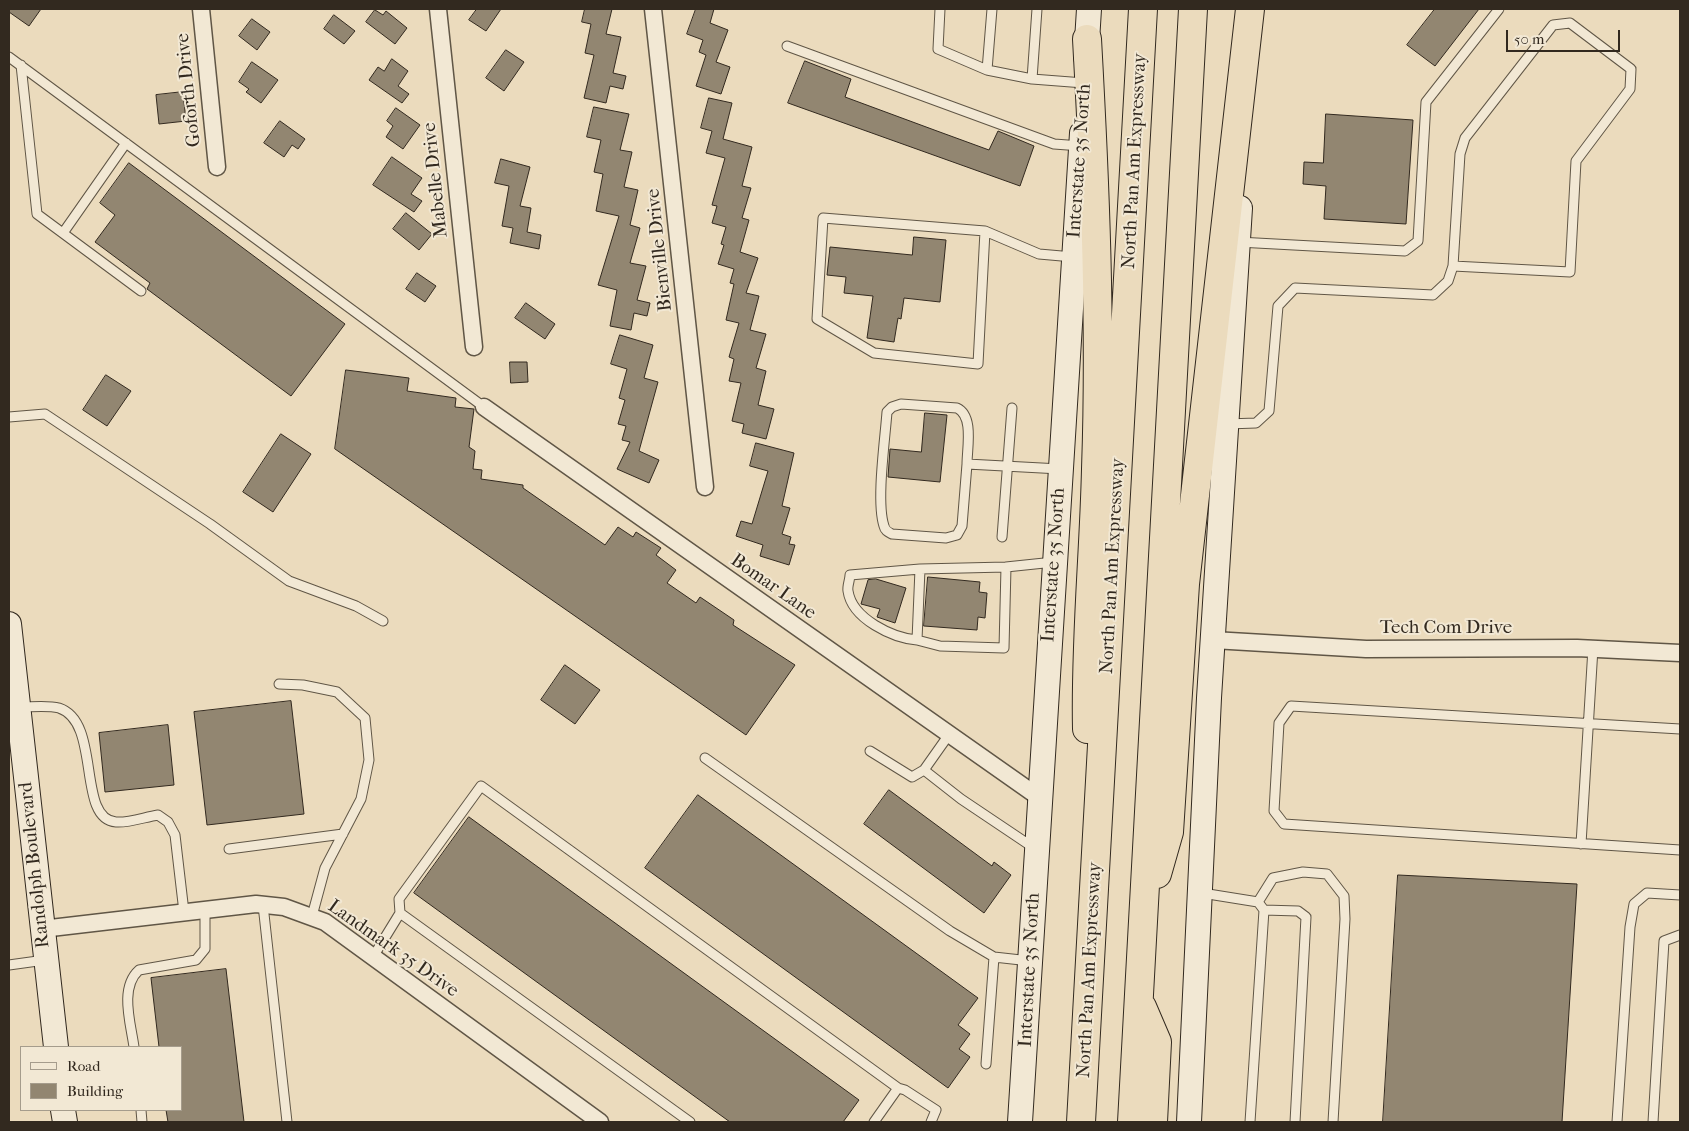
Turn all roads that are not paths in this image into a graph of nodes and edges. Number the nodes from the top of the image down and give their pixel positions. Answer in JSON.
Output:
{"nodes":[{"id":1,"x":200,"y":9,"type":"edge"},
{"id":2,"x":438,"y":9,"type":"edge"},
{"id":3,"x":653,"y":9,"type":"edge"},
{"id":4,"x":940,"y":9,"type":"edge"},
{"id":5,"x":992,"y":9,"type":"edge"},
{"id":6,"x":1037,"y":9,"type":"edge"},
{"id":7,"x":1089,"y":9,"type":"edge"},
{"id":8,"x":1143,"y":9,"type":"edge"},
{"id":9,"x":1193,"y":9,"type":"edge"},
{"id":10,"x":1252,"y":9,"type":"edge"},
{"id":11,"x":1499,"y":9,"type":"edge"},
{"id":12,"x":1087,"y":39,"type":"junction"},
{"id":13,"x":787,"y":46,"type":"dead end"},
{"id":14,"x":9,"y":57,"type":"edge"},
{"id":15,"x":21,"y":66,"type":"junction"},
{"id":16,"x":987,"y":70,"type":"junction"},
{"id":17,"x":1032,"y":79,"type":"junction"},
{"id":18,"x":1084,"y":83,"type":"junction"},
{"id":19,"x":126,"y":143,"type":"junction"},
{"id":20,"x":1081,"y":146,"type":"junction"},
{"id":21,"x":217,"y":167,"type":"dead end"},
{"id":22,"x":985,"y":231,"type":"junction"},
{"id":23,"x":63,"y":233,"type":"junction"},
{"id":24,"x":1238,"y":242,"type":"junction"},
{"id":25,"x":1074,"y":257,"type":"junction"},
{"id":26,"x":1453,"y":266,"type":"junction"},
{"id":27,"x":141,"y":290,"type":"dead end"},
{"id":28,"x":474,"y":346,"type":"dead end"},
{"id":29,"x":484,"y":407,"type":"joint"},
{"id":30,"x":1012,"y":408,"type":"dead end"},
{"id":31,"x":9,"y":417,"type":"edge"},
{"id":32,"x":1226,"y":424,"type":"junction"},
{"id":33,"x":967,"y":464,"type":"junction"},
{"id":34,"x":1007,"y":466,"type":"junction"},
{"id":35,"x":1060,"y":469,"type":"junction"},
{"id":36,"x":705,"y":487,"type":"dead end"},
{"id":37,"x":1002,"y":537,"type":"dead end"},
{"id":38,"x":1054,"y":562,"type":"junction"},
{"id":39,"x":1006,"y":568,"type":"junction"},
{"id":40,"x":920,"y":569,"type":"junction"},
{"id":41,"x":382,"y":621,"type":"dead end"},
{"id":42,"x":9,"y":624,"type":"edge"},
{"id":43,"x":917,"y":640,"type":"junction"},
{"id":44,"x":1213,"y":640,"type":"junction"},
{"id":45,"x":1593,"y":648,"type":"junction"},
{"id":46,"x":1680,"y":653,"type":"edge"},
{"id":47,"x":279,"y":684,"type":"dead end"},
{"id":48,"x":18,"y":707,"type":"junction"},
{"id":49,"x":1589,"y":723,"type":"junction"},
{"id":50,"x":1680,"y":729,"type":"edge"},
{"id":51,"x":948,"y":736,"type":"junction"},
{"id":52,"x":870,"y":751,"type":"dead end"},
{"id":53,"x":705,"y":758,"type":"dead end"},
{"id":54,"x":924,"y":770,"type":"junction"},
{"id":55,"x":1040,"y":798,"type":"junction"},
{"id":56,"x":343,"y":834,"type":"junction"},
{"id":57,"x":1581,"y":844,"type":"junction"},
{"id":58,"x":229,"y":849,"type":"dead end"},
{"id":59,"x":1037,"y":850,"type":"junction"},
{"id":60,"x":1680,"y":850,"type":"edge"},
{"id":61,"x":1200,"y":893,"type":"junction"},
{"id":62,"x":1680,"y":895,"type":"edge"},
{"id":63,"x":1258,"y":902,"type":"junction"},
{"id":64,"x":263,"y":905,"type":"junction"},
{"id":65,"x":205,"y":910,"type":"junction"},
{"id":66,"x":1264,"y":910,"type":"junction"},
{"id":67,"x":1094,"y":911,"type":"junction"},
{"id":68,"x":184,"y":912,"type":"junction"},
{"id":69,"x":400,"y":913,"type":"junction"},
{"id":70,"x":312,"y":916,"type":"junction"},
{"id":71,"x":1143,"y":926,"type":"junction"},
{"id":72,"x":42,"y":929,"type":"junction"},
{"id":73,"x":1680,"y":935,"type":"edge"},
{"id":74,"x":1091,"y":940,"type":"junction"},
{"id":75,"x":373,"y":957,"type":"junction"},
{"id":76,"x":994,"y":957,"type":"junction"},
{"id":77,"x":45,"y":960,"type":"junction"},
{"id":78,"x":1030,"y":961,"type":"junction"},
{"id":79,"x":9,"y":965,"type":"edge"},
{"id":80,"x":1139,"y":1000,"type":"junction"},
{"id":81,"x":56,"y":1046,"type":"edge"},
{"id":82,"x":134,"y":1046,"type":"edge"},
{"id":83,"x":986,"y":1064,"type":"dead end"},
{"id":84,"x":898,"y":1088,"type":"junction"},
{"id":85,"x":287,"y":1122,"type":"edge"},
{"id":86,"x":600,"y":1122,"type":"edge"},
{"id":87,"x":690,"y":1122,"type":"edge"},
{"id":88,"x":874,"y":1122,"type":"edge"},
{"id":89,"x":931,"y":1122,"type":"edge"},
{"id":90,"x":1020,"y":1122,"type":"edge"},
{"id":91,"x":1065,"y":1122,"type":"edge"},
{"id":92,"x":1081,"y":1122,"type":"edge"},
{"id":93,"x":1132,"y":1122,"type":"edge"},
{"id":94,"x":1153,"y":1122,"type":"edge"},
{"id":95,"x":1189,"y":1122,"type":"edge"},
{"id":96,"x":1250,"y":1122,"type":"edge"},
{"id":97,"x":1295,"y":1122,"type":"edge"},
{"id":98,"x":1334,"y":1122,"type":"edge"},
{"id":99,"x":1618,"y":1122,"type":"edge"},
{"id":100,"x":1654,"y":1122,"type":"edge"}],
"edges":[{"from":1,"to":21,"type":"street","name":"Goforth Drive"},
{"from":2,"to":28,"type":"street","name":"Mabelle Drive"},
{"from":3,"to":36,"type":"street","name":"Bienville Drive"},
{"from":4,"to":16,"type":"lane"},
{"from":5,"to":16,"type":"lane"},
{"from":6,"to":17,"type":"lane"},
{"from":7,"to":12,"type":"main road","name":"Interstate 35 North"},
{"from":8,"to":67,"type":"highway","name":"North Pan Am Expressway"},
{"from":9,"to":71,"type":"highway"},
{"from":10,"to":24,"type":"main road"},
{"from":10,"to":71,"type":"highway"},
{"from":11,"to":24,"type":"lane"},
{"from":12,"to":18,"type":"main road","name":"Interstate 35 North"},
{"from":12,"to":67,"type":"highway"},
{"from":13,"to":20,"type":"lane"},
{"from":14,"to":15,"type":"lane"},
{"from":15,"to":19,"type":"lane"},
{"from":15,"to":23,"type":"lane"},
{"from":16,"to":17,"type":"lane"},
{"from":17,"to":18,"type":"lane"},
{"from":18,"to":20,"type":"main road","name":"Interstate 35 North"},
{"from":19,"to":23,"type":"lane"},
{"from":19,"to":29,"type":"lane"},
{"from":20,"to":25,"type":"main road","name":"Interstate 35 North"},
{"from":22,"to":22,"type":"lane"},
{"from":22,"to":25,"type":"lane"},
{"from":23,"to":27,"type":"lane"},
{"from":24,"to":32,"type":"main road"},
{"from":25,"to":35,"type":"main road","name":"Interstate 35 North"},
{"from":26,"to":26,"type":"lane"},
{"from":26,"to":32,"type":"lane"},
{"from":29,"to":51,"type":"street","name":"Bomar Lane"},
{"from":30,"to":34,"type":"lane"},
{"from":31,"to":41,"type":"lane"},
{"from":32,"to":44,"type":"main road"},
{"from":33,"to":33,"type":"lane"},
{"from":33,"to":34,"type":"lane"},
{"from":34,"to":35,"type":"lane"},
{"from":34,"to":37,"type":"lane"},
{"from":35,"to":38,"type":"main road","name":"Interstate 35 North"},
{"from":38,"to":39,"type":"lane"},
{"from":38,"to":55,"type":"main road","name":"Interstate 35 North"},
{"from":39,"to":40,"type":"lane"},
{"from":39,"to":43,"type":"lane"},
{"from":40,"to":43,"type":"lane"},
{"from":40,"to":43,"type":"lane"},
{"from":42,"to":48,"type":"main road","name":"Randolph Boulevard"},
{"from":44,"to":45,"type":"street","name":"Tech Com Drive"},
{"from":44,"to":61,"type":"main road"},
{"from":45,"to":46,"type":"street","name":"Tech Com Drive"},
{"from":45,"to":49,"type":"lane"},
{"from":47,"to":56,"type":"lane"},
{"from":48,"to":68,"type":"lane"},
{"from":48,"to":72,"type":"main road","name":"Randolph Boulevard"},
{"from":49,"to":50,"type":"lane"},
{"from":49,"to":57,"type":"lane"},
{"from":49,"to":57,"type":"lane"},
{"from":51,"to":54,"type":"lane"},
{"from":51,"to":55,"type":"street","name":"Bomar Lane"},
{"from":52,"to":54,"type":"lane"},
{"from":53,"to":76,"type":"lane"},
{"from":54,"to":59,"type":"lane"},
{"from":55,"to":59,"type":"main road","name":"Interstate 35 North"},
{"from":56,"to":58,"type":"lane"},
{"from":56,"to":70,"type":"lane"},
{"from":57,"to":60,"type":"lane"},
{"from":59,"to":78,"type":"main road","name":"Interstate 35 North"},
{"from":61,"to":63,"type":"lane"},
{"from":61,"to":95,"type":"main road"},
{"from":62,"to":99,"type":"lane"},
{"from":63,"to":66,"type":"lane"},
{"from":63,"to":98,"type":"lane"},
{"from":64,"to":65,"type":"street","name":"Landmark 35 Drive"},
{"from":64,"to":70,"type":"street","name":"Landmark 35 Drive"},
{"from":64,"to":85,"type":"lane"},
{"from":65,"to":68,"type":"street","name":"Landmark 35 Drive"},
{"from":65,"to":82,"type":"lane"},
{"from":66,"to":96,"type":"lane"},
{"from":66,"to":97,"type":"lane"},
{"from":67,"to":74,"type":"highway","name":"North Pan Am Expressway"},
{"from":68,"to":72,"type":"street","name":"Landmark 35 Drive"},
{"from":69,"to":75,"type":"lane"},
{"from":69,"to":84,"type":"lane"},
{"from":69,"to":87,"type":"lane"},
{"from":70,"to":75,"type":"street","name":"Landmark 35 Drive"},
{"from":71,"to":80,"type":"highway"},
{"from":72,"to":77,"type":"main road","name":"Randolph Boulevard"},
{"from":73,"to":100,"type":"lane"},
{"from":74,"to":91,"type":"highway"},
{"from":74,"to":92,"type":"highway","name":"North Pan Am Expressway"},
{"from":75,"to":86,"type":"street","name":"Landmark 35 Drive"},
{"from":76,"to":78,"type":"lane"},
{"from":76,"to":83,"type":"lane"},
{"from":77,"to":79,"type":"lane"},
{"from":77,"to":81,"type":"main road","name":"Randolph Boulevard"},
{"from":78,"to":90,"type":"main road","name":"Interstate 35 North"},
{"from":80,"to":93,"type":"highway"},
{"from":80,"to":94,"type":"highway"},
{"from":84,"to":88,"type":"lane"},
{"from":84,"to":89,"type":"lane"}]}
